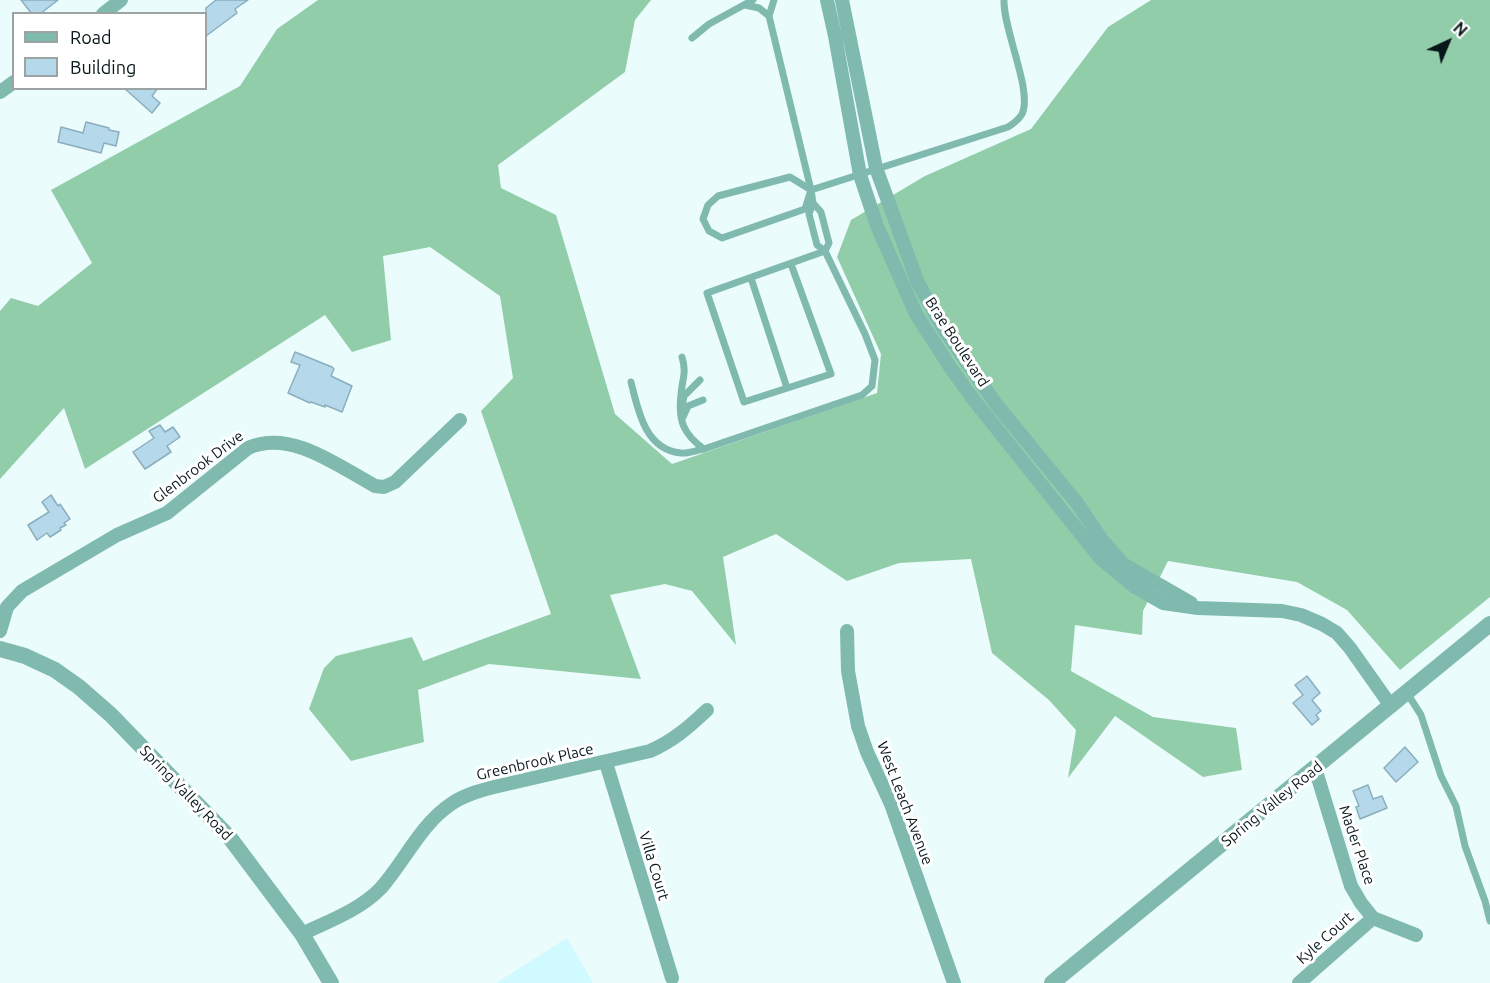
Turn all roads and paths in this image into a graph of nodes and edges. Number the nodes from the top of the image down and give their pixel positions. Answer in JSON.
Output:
{"nodes":[{"id":1,"x":121,"y":0,"type":"edge"},
{"id":2,"x":753,"y":0,"type":"edge"},
{"id":3,"x":774,"y":0,"type":"edge"},
{"id":4,"x":827,"y":0,"type":"edge"},
{"id":5,"x":842,"y":0,"type":"edge"},
{"id":6,"x":1004,"y":0,"type":"edge"},
{"id":7,"x":746,"y":5,"type":"junction"},
{"id":8,"x":106,"y":12,"type":"edge"},
{"id":9,"x":769,"y":16,"type":"junction"},
{"id":10,"x":692,"y":38,"type":"dead end"},
{"id":11,"x":876,"y":168,"type":"junction"},
{"id":12,"x":860,"y":175,"type":"junction"},
{"id":13,"x":811,"y":190,"type":"junction"},
{"id":14,"x":813,"y":203,"type":"junction"},
{"id":15,"x":825,"y":251,"type":"junction"},
{"id":16,"x":791,"y":264,"type":"junction"},
{"id":17,"x":751,"y":278,"type":"junction"},
{"id":18,"x":682,"y":357,"type":"dead end"},
{"id":19,"x":700,"y":380,"type":"dead end"},
{"id":20,"x":631,"y":382,"type":"dead end"},
{"id":21,"x":787,"y":388,"type":"junction"},
{"id":22,"x":703,"y":400,"type":"dead end"},
{"id":23,"x":460,"y":420,"type":"dead end"},
{"id":24,"x":681,"y":423,"type":"junction"},
{"id":25,"x":704,"y":449,"type":"junction"},
{"id":26,"x":1198,"y":608,"type":"junction"},
{"id":27,"x":1490,"y":624,"type":"edge"},
{"id":28,"x":0,"y":631,"type":"edge"},
{"id":29,"x":847,"y":631,"type":"dead end"},
{"id":30,"x":0,"y":650,"type":"edge"},
{"id":31,"x":1407,"y":693,"type":"junction"},
{"id":32,"x":1391,"y":706,"type":"junction"},
{"id":33,"x":707,"y":710,"type":"dead end"},
{"id":34,"x":606,"y":763,"type":"junction"},
{"id":35,"x":1315,"y":768,"type":"junction"},
{"id":36,"x":1373,"y":918,"type":"junction"},
{"id":37,"x":1490,"y":921,"type":"edge"},
{"id":38,"x":302,"y":933,"type":"junction"},
{"id":39,"x":1416,"y":935,"type":"dead end"},
{"id":40,"x":672,"y":978,"type":"dead end"},
{"id":41,"x":331,"y":983,"type":"edge"},
{"id":42,"x":954,"y":983,"type":"edge"},
{"id":43,"x":1052,"y":983,"type":"edge"},
{"id":44,"x":1299,"y":983,"type":"edge"}],
"edges":[{"from":1,"to":8,"type":"street"},
{"from":2,"to":7,"type":"lane"},
{"from":3,"to":9,"type":"lane"},
{"from":4,"to":12,"type":"street","name":"Brae Boulevard"},
{"from":5,"to":11,"type":"street","name":"Brae Boulevard"},
{"from":6,"to":11,"type":"lane"},
{"from":7,"to":9,"type":"lane"},
{"from":7,"to":10,"type":"lane"},
{"from":9,"to":13,"type":"lane"},
{"from":11,"to":12,"type":"lane"},
{"from":11,"to":26,"type":"street","name":"Brae Boulevard"},
{"from":12,"to":13,"type":"lane"},
{"from":12,"to":26,"type":"street","name":"Brae Boulevard"},
{"from":13,"to":13,"type":"lane"},
{"from":13,"to":14,"type":"lane"},
{"from":14,"to":15,"type":"lane"},
{"from":14,"to":15,"type":"lane"},
{"from":15,"to":16,"type":"lane"},
{"from":15,"to":25,"type":"lane"},
{"from":16,"to":17,"type":"lane"},
{"from":16,"to":21,"type":"lane"},
{"from":17,"to":21,"type":"lane"},
{"from":17,"to":21,"type":"lane"},
{"from":18,"to":24,"type":"lane"},
{"from":19,"to":24,"type":"lane"},
{"from":20,"to":25,"type":"lane"},
{"from":22,"to":24,"type":"lane"},
{"from":23,"to":28,"type":"street","name":"Glenbrook Drive"},
{"from":24,"to":25,"type":"lane"},
{"from":26,"to":32,"type":"street","name":"Brae Boulevard"},
{"from":27,"to":31,"type":"street","name":"Spring Valley Road"},
{"from":29,"to":42,"type":"street","name":"West Leach Avenue"},
{"from":30,"to":38,"type":"street","name":"Spring Valley Road"},
{"from":31,"to":32,"type":"street","name":"Spring Valley Road"},
{"from":31,"to":37,"type":"lane"},
{"from":32,"to":35,"type":"street","name":"Spring Valley Road"},
{"from":33,"to":34,"type":"street","name":"Greenbrook Place"},
{"from":34,"to":38,"type":"street","name":"Greenbrook Place"},
{"from":34,"to":40,"type":"street","name":"Villa Court"},
{"from":35,"to":36,"type":"street","name":"Mader Place"},
{"from":35,"to":43,"type":"street","name":"Spring Valley Road"},
{"from":36,"to":39,"type":"street"},
{"from":36,"to":44,"type":"street","name":"Kyle Court"},
{"from":38,"to":41,"type":"street","name":"Spring Valley Road"}]}
